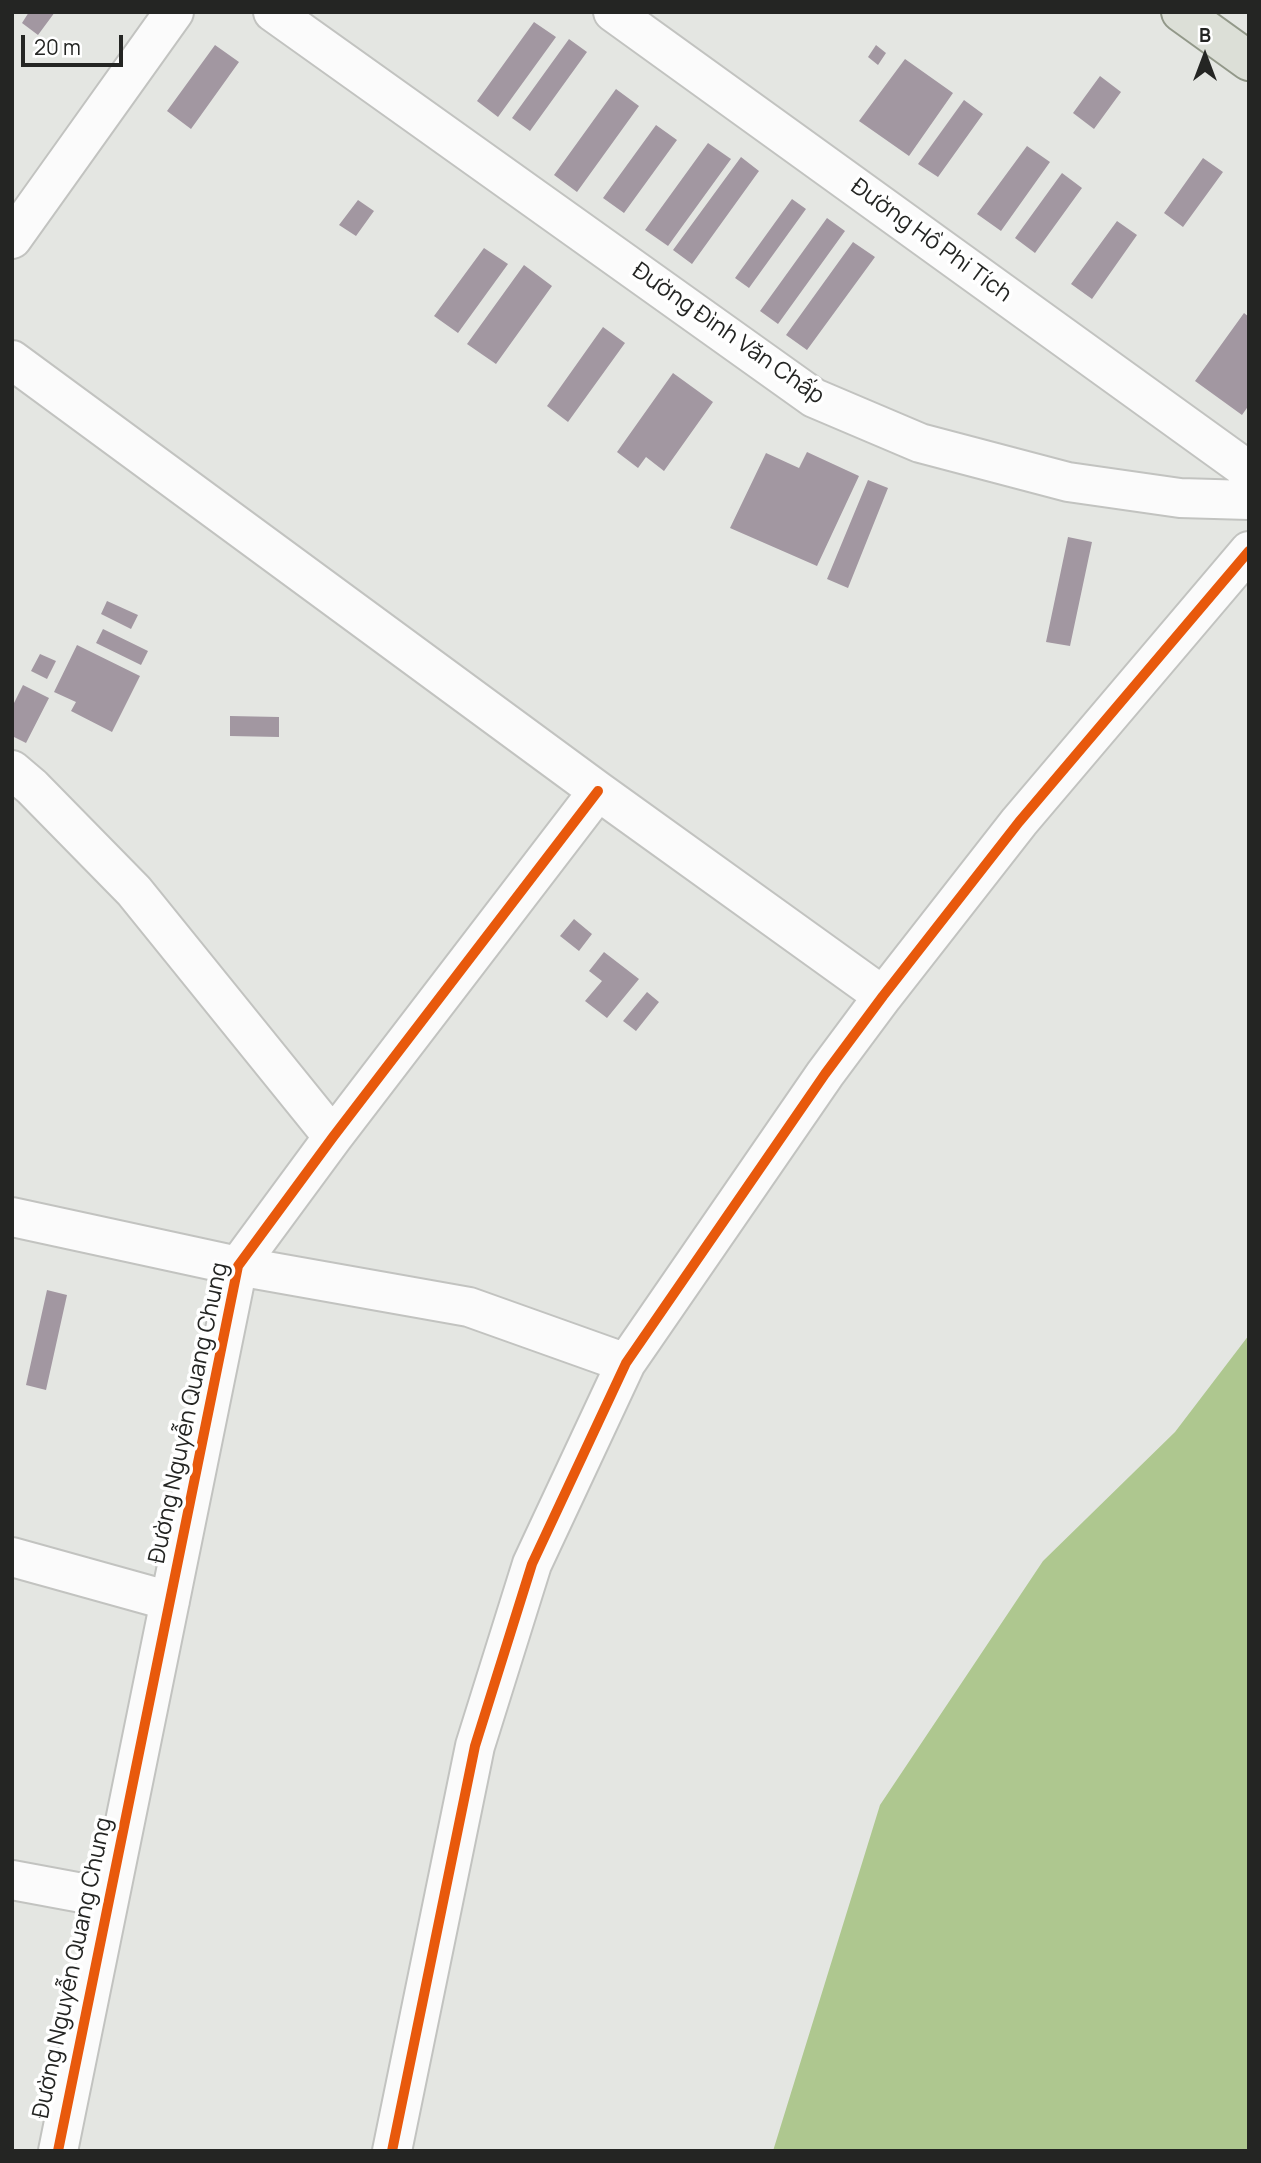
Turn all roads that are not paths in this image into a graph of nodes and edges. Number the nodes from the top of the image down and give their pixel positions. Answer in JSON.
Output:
{"nodes":[{"id":1,"x":174,"y":12,"type":"edge"},
{"id":2,"x":273,"y":12,"type":"edge"},
{"id":3,"x":613,"y":12,"type":"edge"},
{"id":4,"x":1181,"y":12,"type":"edge"},
{"id":5,"x":1249,"y":61,"type":"edge"},
{"id":6,"x":12,"y":239,"type":"edge"},
{"id":7,"x":12,"y":360,"type":"edge"},
{"id":8,"x":1249,"y":471,"type":"edge"},
{"id":9,"x":1249,"y":500,"type":"edge"},
{"id":10,"x":1249,"y":551,"type":"edge"},
{"id":11,"x":12,"y":770,"type":"edge"},
{"id":12,"x":598,"y":791,"type":"junction"},
{"id":13,"x":883,"y":996,"type":"junction"},
{"id":14,"x":333,"y":1137,"type":"junction"},
{"id":15,"x":12,"y":1217,"type":"edge"},
{"id":16,"x":237,"y":1266,"type":"junction"},
{"id":17,"x":626,"y":1363,"type":"junction"},
{"id":18,"x":12,"y":1557,"type":"edge"},
{"id":19,"x":170,"y":1601,"type":"junction"},
{"id":20,"x":12,"y":1880,"type":"edge"},
{"id":21,"x":109,"y":1898,"type":"junction"},
{"id":22,"x":58,"y":2151,"type":"edge"},
{"id":23,"x":392,"y":2151,"type":"edge"}],
"edges":[{"from":1,"to":6,"type":"street"},
{"from":2,"to":9,"type":"street","name":"Đường Đình Văn Chấp"},
{"from":3,"to":8,"type":"street","name":"Đường Hồ Phi Tích"},
{"from":4,"to":5,"type":"main road"},
{"from":7,"to":12,"type":"street"},
{"from":10,"to":13,"type":"street"},
{"from":11,"to":14,"type":"street"},
{"from":12,"to":13,"type":"street"},
{"from":12,"to":14,"type":"street","name":"Đường Nguyễn Quang Chung"},
{"from":13,"to":17,"type":"street"},
{"from":14,"to":16,"type":"street","name":"Đường Nguyễn Quang Chung"},
{"from":15,"to":16,"type":"street"},
{"from":16,"to":17,"type":"street"},
{"from":16,"to":19,"type":"street","name":"Đường Nguyễn Quang Chung"},
{"from":17,"to":23,"type":"street"},
{"from":18,"to":19,"type":"street"},
{"from":19,"to":21,"type":"street","name":"Đường Nguyễn Quang Chung"},
{"from":20,"to":21,"type":"street"},
{"from":21,"to":22,"type":"street","name":"Đường Nguyễn Quang Chung"}]}
